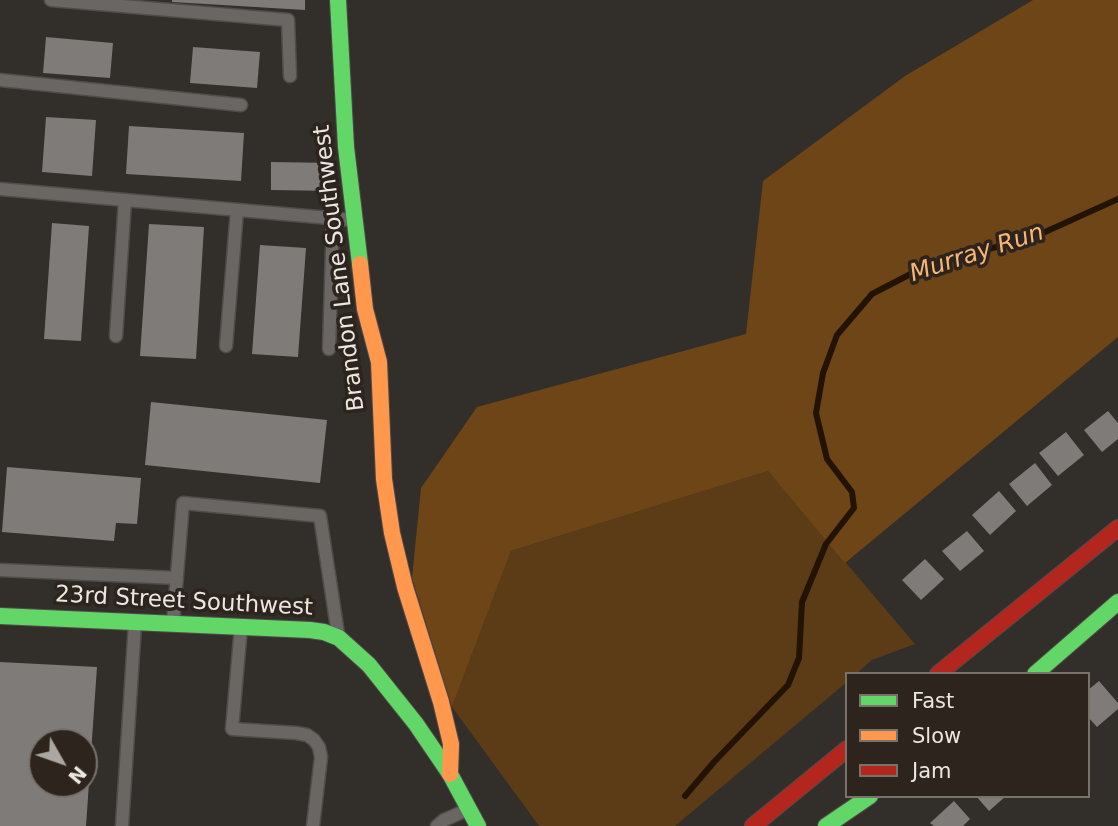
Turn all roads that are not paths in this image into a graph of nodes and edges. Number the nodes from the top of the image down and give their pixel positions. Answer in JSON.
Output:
{"nodes":[{"id":1,"x":51,"y":0,"type":"edge"},
{"id":2,"x":338,"y":0,"type":"edge"},
{"id":3,"x":290,"y":76,"type":"dead end"},
{"id":4,"x":0,"y":80,"type":"edge"},
{"id":5,"x":242,"y":105,"type":"dead end"},
{"id":6,"x":0,"y":189,"type":"edge"},
{"id":7,"x":125,"y":200,"type":"junction"},
{"id":8,"x":237,"y":210,"type":"junction"},
{"id":9,"x":334,"y":218,"type":"junction"},
{"id":10,"x":354,"y":220,"type":"junction"},
{"id":11,"x":116,"y":337,"type":"dead end"},
{"id":12,"x":226,"y":346,"type":"dead end"},
{"id":13,"x":329,"y":349,"type":"dead end"},
{"id":14,"x":1118,"y":528,"type":"edge"},
{"id":15,"x":0,"y":570,"type":"edge"},
{"id":16,"x":177,"y":578,"type":"junction"},
{"id":17,"x":1118,"y":603,"type":"edge"},
{"id":18,"x":0,"y":616,"type":"edge"},
{"id":19,"x":135,"y":623,"type":"junction"},
{"id":20,"x":173,"y":624,"type":"junction"},
{"id":21,"x":241,"y":627,"type":"junction"},
{"id":22,"x":339,"y":638,"type":"junction"},
{"id":23,"x":940,"y":672,"type":"edge"},
{"id":24,"x":1037,"y":672,"type":"edge"},
{"id":25,"x":845,"y":751,"type":"edge"},
{"id":26,"x":450,"y":774,"type":"junction"},
{"id":27,"x":867,"y":798,"type":"edge"},
{"id":28,"x":469,"y":809,"type":"junction"},
{"id":29,"x":122,"y":826,"type":"edge"},
{"id":30,"x":313,"y":826,"type":"edge"},
{"id":31,"x":437,"y":826,"type":"edge"},
{"id":32,"x":478,"y":826,"type":"edge"},
{"id":33,"x":753,"y":826,"type":"edge"},
{"id":34,"x":826,"y":826,"type":"edge"}],
"edges":[{"from":1,"to":3,"type":"lane"},
{"from":2,"to":10,"type":"street","name":"Brandon Lane Southwest"},
{"from":4,"to":5,"type":"lane"},
{"from":6,"to":7,"type":"lane"},
{"from":7,"to":8,"type":"lane"},
{"from":7,"to":11,"type":"lane"},
{"from":8,"to":9,"type":"lane"},
{"from":8,"to":12,"type":"lane"},
{"from":9,"to":10,"type":"lane"},
{"from":9,"to":13,"type":"lane"},
{"from":10,"to":26,"type":"street","name":"Brandon Lane Southwest"},
{"from":14,"to":23,"type":"street"},
{"from":15,"to":16,"type":"lane"},
{"from":16,"to":20,"type":"lane"},
{"from":16,"to":22,"type":"lane"},
{"from":17,"to":24,"type":"street"},
{"from":18,"to":19,"type":"street","name":"23rd Street Southwest"},
{"from":19,"to":20,"type":"street","name":"23rd Street Southwest"},
{"from":19,"to":29,"type":"lane"},
{"from":20,"to":21,"type":"street","name":"23rd Street Southwest"},
{"from":21,"to":22,"type":"street","name":"23rd Street Southwest"},
{"from":21,"to":30,"type":"lane"},
{"from":22,"to":26,"type":"street","name":"23rd Street Southwest"},
{"from":25,"to":33,"type":"street"},
{"from":26,"to":28,"type":"street","name":"23rd Street Southwest"},
{"from":27,"to":34,"type":"street"},
{"from":28,"to":31,"type":"lane"},
{"from":28,"to":32,"type":"street","name":"23rd Street Southwest"}]}
